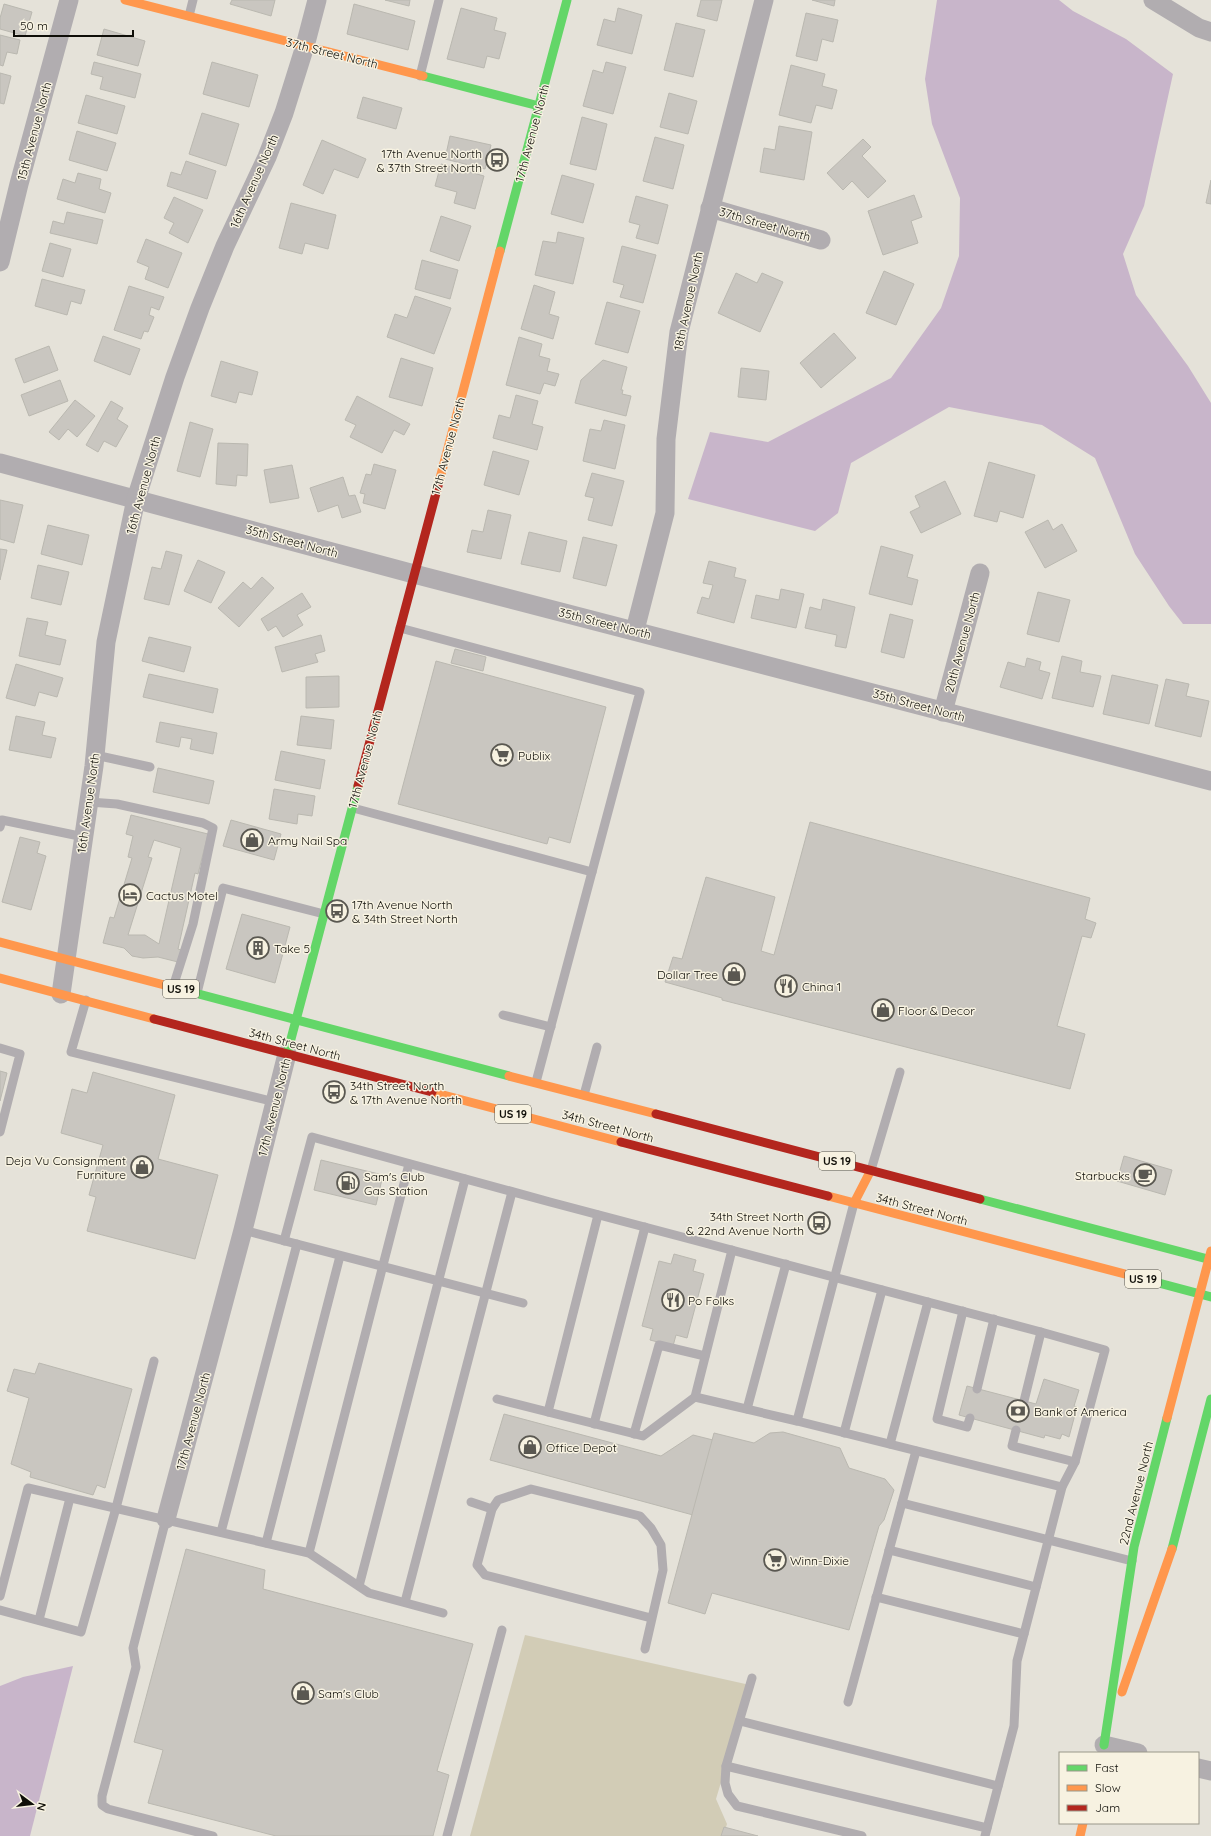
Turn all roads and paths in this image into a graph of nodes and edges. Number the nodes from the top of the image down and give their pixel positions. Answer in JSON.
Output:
{"nodes":[{"id":1,"x":69,"y":0,"type":"edge"},
{"id":2,"x":125,"y":0,"type":"edge"},
{"id":3,"x":193,"y":0,"type":"edge"},
{"id":4,"x":317,"y":0,"type":"edge"},
{"id":5,"x":439,"y":0,"type":"edge"},
{"id":6,"x":566,"y":0,"type":"edge"},
{"id":7,"x":764,"y":0,"type":"edge"},
{"id":8,"x":1154,"y":0,"type":"edge"},
{"id":9,"x":188,"y":16,"type":"junction"},
{"id":10,"x":1211,"y":32,"type":"edge"},
{"id":11,"x":305,"y":46,"type":"junction"},
{"id":12,"x":420,"y":76,"type":"junction"},
{"id":13,"x":539,"y":106,"type":"junction"},
{"id":14,"x":710,"y":208,"type":"junction"},
{"id":15,"x":821,"y":240,"type":"dead end"},
{"id":16,"x":0,"y":262,"type":"edge"},
{"id":17,"x":0,"y":463,"type":"edge"},
{"id":18,"x":136,"y":499,"type":"junction"},
{"id":19,"x":980,"y":573,"type":"dead end"},
{"id":20,"x":414,"y":574,"type":"junction"},
{"id":21,"x":400,"y":628,"type":"junction"},
{"id":22,"x":634,"y":630,"type":"junction"},
{"id":23,"x":943,"y":712,"type":"junction"},
{"id":24,"x":95,"y":755,"type":"junction"},
{"id":25,"x":150,"y":767,"type":"dead end"},
{"id":26,"x":1211,"y":781,"type":"edge"},
{"id":27,"x":89,"y":802,"type":"junction"},
{"id":28,"x":353,"y":808,"type":"junction"},
{"id":29,"x":0,"y":827,"type":"edge"},
{"id":30,"x":84,"y":837,"type":"junction"},
{"id":31,"x":592,"y":872,"type":"junction"},
{"id":32,"x":325,"y":914,"type":"junction"},
{"id":33,"x":0,"y":942,"type":"edge"},
{"id":34,"x":66,"y":960,"type":"junction"},
{"id":35,"x":0,"y":978,"type":"edge"},
{"id":36,"x":173,"y":987,"type":"junction"},
{"id":37,"x":196,"y":993,"type":"junction"},
{"id":38,"x":61,"y":994,"type":"junction"},
{"id":39,"x":86,"y":1000,"type":"junction"},
{"id":40,"x":503,"y":1015,"type":"dead end"},
{"id":41,"x":296,"y":1019,"type":"junction"},
{"id":42,"x":551,"y":1026,"type":"junction"},
{"id":43,"x":597,"y":1047,"type":"dead end"},
{"id":44,"x":0,"y":1048,"type":"edge"},
{"id":45,"x":287,"y":1054,"type":"junction"},
{"id":46,"x":900,"y":1072,"type":"dead end"},
{"id":47,"x":536,"y":1082,"type":"junction"},
{"id":48,"x":584,"y":1095,"type":"junction"},
{"id":49,"x":275,"y":1102,"type":"junction"},
{"id":50,"x":0,"y":1132,"type":"edge"},
{"id":51,"x":409,"y":1164,"type":"junction"},
{"id":52,"x":871,"y":1170,"type":"junction"},
{"id":53,"x":465,"y":1179,"type":"junction"},
{"id":54,"x":512,"y":1192,"type":"junction"},
{"id":55,"x":854,"y":1203,"type":"junction"},
{"id":56,"x":598,"y":1215,"type":"junction"},
{"id":57,"x":645,"y":1227,"type":"junction"},
{"id":58,"x":244,"y":1230,"type":"junction"},
{"id":59,"x":284,"y":1241,"type":"junction"},
{"id":60,"x":297,"y":1244,"type":"junction"},
{"id":61,"x":732,"y":1250,"type":"junction"},
{"id":62,"x":340,"y":1256,"type":"junction"},
{"id":63,"x":1210,"y":1256,"type":"edge"},
{"id":64,"x":786,"y":1264,"type":"junction"},
{"id":65,"x":383,"y":1267,"type":"junction"},
{"id":66,"x":835,"y":1277,"type":"junction"},
{"id":67,"x":439,"y":1282,"type":"junction"},
{"id":68,"x":882,"y":1290,"type":"junction"},
{"id":69,"x":485,"y":1294,"type":"junction"},
{"id":70,"x":1199,"y":1294,"type":"junction"},
{"id":71,"x":1211,"y":1297,"type":"edge"},
{"id":72,"x":928,"y":1302,"type":"junction"},
{"id":73,"x":523,"y":1303,"type":"dead end"},
{"id":74,"x":963,"y":1311,"type":"junction"},
{"id":75,"x":994,"y":1319,"type":"junction"},
{"id":76,"x":1041,"y":1332,"type":"junction"},
{"id":77,"x":705,"y":1356,"type":"junction"},
{"id":78,"x":154,"y":1361,"type":"dead end"},
{"id":79,"x":977,"y":1389,"type":"dead end"},
{"id":80,"x":695,"y":1397,"type":"junction"},
{"id":81,"x":497,"y":1399,"type":"dead end"},
{"id":82,"x":1024,"y":1401,"type":"dead end"},
{"id":83,"x":1210,"y":1405,"type":"edge"},
{"id":84,"x":747,"y":1409,"type":"junction"},
{"id":85,"x":548,"y":1412,"type":"junction"},
{"id":86,"x":970,"y":1418,"type":"dead end"},
{"id":87,"x":797,"y":1421,"type":"junction"},
{"id":88,"x":594,"y":1424,"type":"junction"},
{"id":89,"x":1016,"y":1430,"type":"dead end"},
{"id":90,"x":844,"y":1433,"type":"junction"},
{"id":91,"x":634,"y":1434,"type":"junction"},
{"id":92,"x":890,"y":1444,"type":"junction"},
{"id":93,"x":916,"y":1451,"type":"junction"},
{"id":94,"x":1075,"y":1462,"type":"junction"},
{"id":95,"x":1062,"y":1487,"type":"junction"},
{"id":96,"x":70,"y":1498,"type":"junction"},
{"id":97,"x":471,"y":1502,"type":"dead end"},
{"id":98,"x":902,"y":1503,"type":"junction"},
{"id":99,"x":116,"y":1508,"type":"junction"},
{"id":100,"x":492,"y":1509,"type":"junction"},
{"id":101,"x":166,"y":1519,"type":"junction"},
{"id":102,"x":221,"y":1532,"type":"junction"},
{"id":103,"x":1048,"y":1539,"type":"junction"},
{"id":104,"x":266,"y":1543,"type":"junction"},
{"id":105,"x":889,"y":1550,"type":"junction"},
{"id":106,"x":309,"y":1553,"type":"junction"},
{"id":107,"x":1132,"y":1561,"type":"junction"},
{"id":108,"x":359,"y":1586,"type":"junction"},
{"id":109,"x":1036,"y":1587,"type":"junction"},
{"id":110,"x":0,"y":1596,"type":"edge"},
{"id":111,"x":876,"y":1597,"type":"junction"},
{"id":112,"x":404,"y":1602,"type":"junction"},
{"id":113,"x":0,"y":1610,"type":"edge"},
{"id":114,"x":444,"y":1613,"type":"dead end"},
{"id":115,"x":651,"y":1618,"type":"junction"},
{"id":116,"x":39,"y":1620,"type":"junction"},
{"id":117,"x":502,"y":1630,"type":"dead end"},
{"id":118,"x":1024,"y":1634,"type":"junction"},
{"id":119,"x":645,"y":1649,"type":"dead end"},
{"id":120,"x":752,"y":1678,"type":"dead end"},
{"id":121,"x":848,"y":1702,"type":"dead end"},
{"id":122,"x":740,"y":1721,"type":"junction"},
{"id":123,"x":1103,"y":1749,"type":"edge"},
{"id":124,"x":1129,"y":1752,"type":"edge"},
{"id":125,"x":726,"y":1766,"type":"junction"},
{"id":126,"x":1199,"y":1768,"type":"edge"},
{"id":127,"x":1211,"y":1771,"type":"edge"},
{"id":128,"x":998,"y":1786,"type":"junction"},
{"id":129,"x":1083,"y":1824,"type":"edge"},
{"id":130,"x":986,"y":1832,"type":"edge"},
{"id":131,"x":213,"y":1836,"type":"edge"},
{"id":132,"x":447,"y":1836,"type":"edge"},
{"id":133,"x":862,"y":1836,"type":"edge"},
{"id":134,"x":1080,"y":1836,"type":"edge"}],
"edges":[{"from":1,"to":16,"type":"street","name":"15th Avenue North"},
{"from":2,"to":9,"type":"main road","name":"37th Street North"},
{"from":3,"to":9,"type":"lane"},
{"from":4,"to":11,"type":"street","name":"16th Avenue North"},
{"from":5,"to":12,"type":"lane"},
{"from":6,"to":13,"type":"main road","name":"17th Avenue North"},
{"from":7,"to":14,"type":"street","name":"18th Avenue North"},
{"from":8,"to":10,"type":"street"},
{"from":9,"to":11,"type":"main road","name":"37th Street North"},
{"from":11,"to":12,"type":"main road","name":"37th Street North"},
{"from":11,"to":18,"type":"street","name":"16th Avenue North"},
{"from":12,"to":13,"type":"main road","name":"37th Street North"},
{"from":13,"to":20,"type":"main road","name":"17th Avenue North"},
{"from":14,"to":15,"type":"street","name":"37th Street North"},
{"from":14,"to":22,"type":"street","name":"18th Avenue North"},
{"from":17,"to":18,"type":"street","name":"35th Street North"},
{"from":18,"to":20,"type":"street","name":"35th Street North"},
{"from":18,"to":24,"type":"street","name":"16th Avenue North"},
{"from":19,"to":23,"type":"street","name":"20th Avenue North"},
{"from":20,"to":21,"type":"main road","name":"17th Avenue North"},
{"from":20,"to":22,"type":"street","name":"35th Street North"},
{"from":21,"to":28,"type":"main road","name":"17th Avenue North"},
{"from":21,"to":31,"type":"lane"},
{"from":22,"to":23,"type":"street","name":"35th Street North"},
{"from":23,"to":26,"type":"street","name":"35th Street North"},
{"from":24,"to":25,"type":"lane"},
{"from":24,"to":27,"type":"street","name":"16th Avenue North"},
{"from":27,"to":30,"type":"street","name":"16th Avenue North"},
{"from":27,"to":36,"type":"lane"},
{"from":28,"to":31,"type":"lane"},
{"from":28,"to":32,"type":"main road","name":"17th Avenue North"},
{"from":29,"to":30,"type":"lane"},
{"from":30,"to":34,"type":"street","name":"16th Avenue North"},
{"from":31,"to":42,"type":"lane"},
{"from":32,"to":37,"type":"lane"},
{"from":32,"to":41,"type":"main road","name":"17th Avenue North"},
{"from":33,"to":34,"type":"main road","name":"34th Street North","number":"US 19"},
{"from":34,"to":36,"type":"main road","name":"34th Street North","number":"US 19"},
{"from":34,"to":38,"type":"street","name":"16th Avenue North"},
{"from":35,"to":38,"type":"main road","name":"34th Street North","number":"US 19"},
{"from":36,"to":37,"type":"main road","name":"34th Street North","number":"US 19"},
{"from":37,"to":41,"type":"main road","name":"34th Street North","number":"US 19"},
{"from":38,"to":39,"type":"main road","name":"34th Street North","number":"US 19"},
{"from":39,"to":45,"type":"main road","name":"34th Street North","number":"US 19"},
{"from":39,"to":49,"type":"lane"},
{"from":40,"to":42,"type":"lane"},
{"from":41,"to":45,"type":"main road","name":"17th Avenue North"},
{"from":41,"to":47,"type":"main road","name":"34th Street North","number":"US 19"},
{"from":42,"to":47,"type":"lane"},
{"from":43,"to":48,"type":"lane"},
{"from":44,"to":50,"type":"lane"},
{"from":45,"to":49,"type":"street","name":"17th Avenue North"},
{"from":45,"to":55,"type":"main road","name":"34th Street North","number":"US 19"},
{"from":46,"to":52,"type":"lane"},
{"from":47,"to":48,"type":"main road","name":"34th Street North","number":"US 19"},
{"from":48,"to":52,"type":"main road","name":"34th Street North","number":"US 19"},
{"from":49,"to":58,"type":"street","name":"17th Avenue North"},
{"from":51,"to":53,"type":"lane"},
{"from":51,"to":59,"type":"lane"},
{"from":51,"to":65,"type":"lane"},
{"from":52,"to":55,"type":"main road"},
{"from":52,"to":63,"type":"main road","name":"34th Street North","number":"US 19"},
{"from":53,"to":54,"type":"lane"},
{"from":53,"to":67,"type":"lane"},
{"from":54,"to":56,"type":"lane"},
{"from":54,"to":69,"type":"lane"},
{"from":55,"to":66,"type":"lane"},
{"from":55,"to":70,"type":"main road","name":"34th Street North","number":"US 19"},
{"from":56,"to":57,"type":"lane"},
{"from":56,"to":85,"type":"lane"},
{"from":57,"to":61,"type":"lane"},
{"from":57,"to":88,"type":"lane"},
{"from":58,"to":59,"type":"lane"},
{"from":58,"to":101,"type":"street","name":"17th Avenue North"},
{"from":59,"to":60,"type":"lane"},
{"from":60,"to":62,"type":"lane"},
{"from":60,"to":102,"type":"lane"},
{"from":61,"to":64,"type":"lane"},
{"from":61,"to":77,"type":"lane"},
{"from":62,"to":65,"type":"lane"},
{"from":62,"to":104,"type":"lane"},
{"from":63,"to":70,"type":"main road","name":"22nd Avenue North"},
{"from":64,"to":66,"type":"lane"},
{"from":64,"to":84,"type":"lane"},
{"from":65,"to":67,"type":"lane"},
{"from":65,"to":106,"type":"lane"},
{"from":66,"to":68,"type":"lane"},
{"from":66,"to":87,"type":"lane"},
{"from":67,"to":69,"type":"lane"},
{"from":67,"to":108,"type":"lane"},
{"from":68,"to":72,"type":"lane"},
{"from":68,"to":90,"type":"lane"},
{"from":69,"to":73,"type":"lane"},
{"from":69,"to":112,"type":"lane"},
{"from":70,"to":71,"type":"main road","name":"34th Street North","number":"US 19"},
{"from":70,"to":107,"type":"main road","name":"22nd Avenue North"},
{"from":72,"to":74,"type":"lane"},
{"from":72,"to":92,"type":"lane"},
{"from":74,"to":75,"type":"lane"},
{"from":74,"to":86,"type":"lane"},
{"from":75,"to":76,"type":"lane"},
{"from":75,"to":79,"type":"lane"},
{"from":76,"to":82,"type":"lane"},
{"from":76,"to":94,"type":"lane"},
{"from":77,"to":80,"type":"lane"},
{"from":77,"to":91,"type":"lane"},
{"from":78,"to":99,"type":"lane"},
{"from":80,"to":84,"type":"lane"},
{"from":80,"to":91,"type":"lane"},
{"from":81,"to":85,"type":"lane"},
{"from":83,"to":123,"type":"main road"},
{"from":84,"to":87,"type":"lane"},
{"from":85,"to":88,"type":"lane"},
{"from":87,"to":90,"type":"lane"},
{"from":88,"to":91,"type":"lane"},
{"from":89,"to":94,"type":"lane"},
{"from":90,"to":92,"type":"lane"},
{"from":92,"to":93,"type":"lane"},
{"from":93,"to":95,"type":"lane"},
{"from":93,"to":98,"type":"lane"},
{"from":94,"to":95,"type":"lane"},
{"from":95,"to":103,"type":"lane"},
{"from":96,"to":99,"type":"lane"},
{"from":96,"to":110,"type":"lane"},
{"from":96,"to":116,"type":"lane"},
{"from":97,"to":100,"type":"lane"},
{"from":98,"to":103,"type":"lane"},
{"from":98,"to":105,"type":"lane"},
{"from":99,"to":101,"type":"lane"},
{"from":99,"to":116,"type":"lane"},
{"from":100,"to":115,"type":"lane"},
{"from":100,"to":115,"type":"lane"},
{"from":101,"to":102,"type":"lane"},
{"from":101,"to":131,"type":"lane"},
{"from":102,"to":104,"type":"lane"},
{"from":103,"to":107,"type":"lane"},
{"from":103,"to":109,"type":"lane"},
{"from":104,"to":106,"type":"lane"},
{"from":105,"to":109,"type":"lane"},
{"from":105,"to":111,"type":"lane"},
{"from":106,"to":108,"type":"lane"},
{"from":107,"to":123,"type":"main road","name":"22nd Avenue North"},
{"from":108,"to":112,"type":"lane"},
{"from":109,"to":118,"type":"lane"},
{"from":111,"to":118,"type":"lane"},
{"from":111,"to":121,"type":"lane"},
{"from":112,"to":114,"type":"lane"},
{"from":113,"to":116,"type":"lane"},
{"from":115,"to":119,"type":"lane"},
{"from":117,"to":132,"type":"lane"},
{"from":118,"to":128,"type":"lane"},
{"from":120,"to":122,"type":"lane"},
{"from":122,"to":125,"type":"lane"},
{"from":122,"to":128,"type":"lane"},
{"from":123,"to":124,"type":"street"},
{"from":125,"to":130,"type":"lane"},
{"from":125,"to":133,"type":"lane"},
{"from":126,"to":127,"type":"street"},
{"from":128,"to":130,"type":"lane"},
{"from":129,"to":134,"type":"main road"}]}
